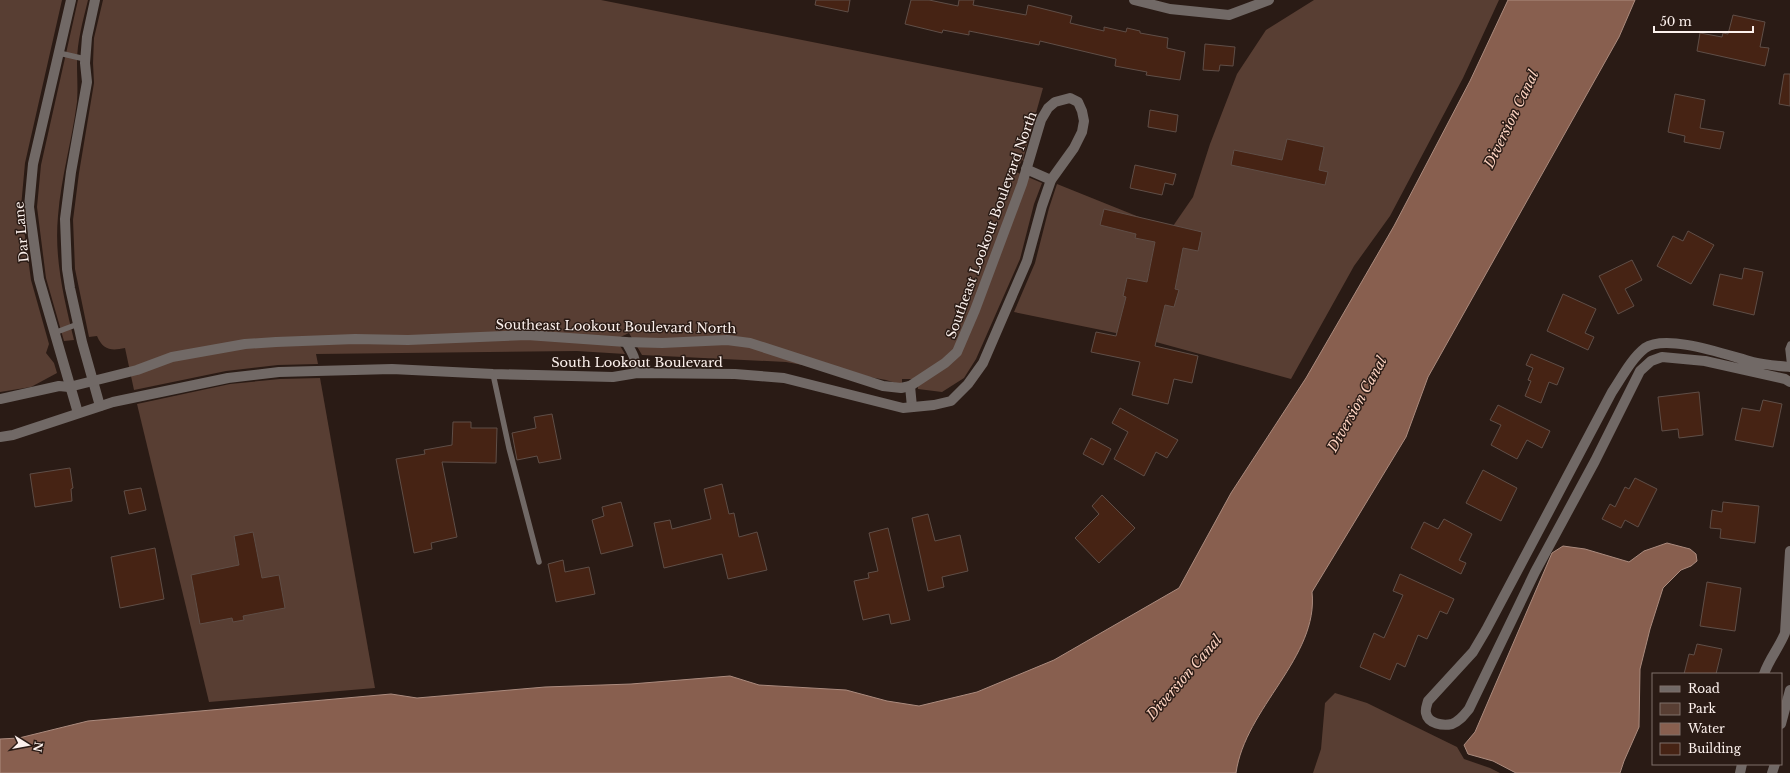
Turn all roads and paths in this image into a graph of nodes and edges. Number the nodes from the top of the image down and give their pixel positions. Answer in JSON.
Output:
{"nodes":[{"id":1,"x":71,"y":0,"type":"edge"},
{"id":2,"x":96,"y":0,"type":"edge"},
{"id":3,"x":1134,"y":0,"type":"edge"},
{"id":4,"x":1269,"y":0,"type":"edge"},
{"id":5,"x":58,"y":53,"type":"junction"},
{"id":6,"x":85,"y":59,"type":"junction"},
{"id":7,"x":1026,"y":169,"type":"junction"},
{"id":8,"x":1051,"y":180,"type":"junction"},
{"id":9,"x":78,"y":324,"type":"junction"},
{"id":10,"x":54,"y":334,"type":"junction"},
{"id":11,"x":626,"y":342,"type":"junction"},
{"id":12,"x":1790,"y":344,"type":"edge"},
{"id":13,"x":1733,"y":356,"type":"junction"},
{"id":14,"x":1633,"y":359,"type":"junction"},
{"id":15,"x":1730,"y":367,"type":"junction"},
{"id":16,"x":1790,"y":367,"type":"edge"},
{"id":17,"x":1643,"y":369,"type":"junction"},
{"id":18,"x":637,"y":373,"type":"junction"},
{"id":19,"x":493,"y":374,"type":"junction"},
{"id":20,"x":93,"y":381,"type":"junction"},
{"id":21,"x":1790,"y":382,"type":"edge"},
{"id":22,"x":910,"y":386,"type":"junction"},
{"id":23,"x":69,"y":387,"type":"junction"},
{"id":24,"x":0,"y":399,"type":"edge"},
{"id":25,"x":100,"y":406,"type":"junction"},
{"id":26,"x":912,"y":407,"type":"junction"},
{"id":27,"x":78,"y":413,"type":"junction"},
{"id":28,"x":0,"y":437,"type":"edge"},
{"id":29,"x":1555,"y":500,"type":"junction"},
{"id":30,"x":1568,"y":509,"type":"junction"},
{"id":31,"x":1790,"y":551,"type":"edge"},
{"id":32,"x":539,"y":562,"type":"dead end"},
{"id":33,"x":1498,"y":608,"type":"junction"},
{"id":34,"x":1513,"y":617,"type":"junction"},
{"id":35,"x":1788,"y":620,"type":"edge"},
{"id":36,"x":1764,"y":673,"type":"edge"},
{"id":37,"x":1790,"y":690,"type":"edge"},
{"id":38,"x":1782,"y":720,"type":"edge"}],
"edges":[{"from":1,"to":5,"type":"street","name":"Dar Lane"},
{"from":2,"to":6,"type":"street"},
{"from":3,"to":4,"type":"street"},
{"from":5,"to":6,"type":"lane"},
{"from":5,"to":10,"type":"street","name":"Dar Lane"},
{"from":6,"to":9,"type":"street"},
{"from":7,"to":8,"type":"street"},
{"from":7,"to":8,"type":"street","name":"Southeast Lookout Boulevard North"},
{"from":7,"to":22,"type":"street","name":"Southeast Lookout Boulevard North"},
{"from":8,"to":26,"type":"street","name":"South Lookout Boulevard"},
{"from":9,"to":10,"type":"lane"},
{"from":9,"to":20,"type":"street"},
{"from":10,"to":23,"type":"street","name":"Dar Lane"},
{"from":11,"to":18,"type":"street"},
{"from":11,"to":20,"type":"street","name":"Southeast Lookout Boulevard North"},
{"from":11,"to":22,"type":"street","name":"Southeast Lookout Boulevard North"},
{"from":12,"to":16,"type":"lane"},
{"from":13,"to":14,"type":"street"},
{"from":13,"to":15,"type":"street"},
{"from":13,"to":16,"type":"street"},
{"from":14,"to":17,"type":"street"},
{"from":14,"to":29,"type":"street"},
{"from":15,"to":17,"type":"street"},
{"from":15,"to":21,"type":"street"},
{"from":17,"to":30,"type":"street"},
{"from":18,"to":19,"type":"street","name":"South Lookout Boulevard"},
{"from":18,"to":26,"type":"street","name":"South Lookout Boulevard"},
{"from":19,"to":25,"type":"street","name":"South Lookout Boulevard"},
{"from":19,"to":32,"type":"lane"},
{"from":20,"to":23,"type":"street","name":"Southeast Lookout Boulevard North"},
{"from":20,"to":25,"type":"street"},
{"from":22,"to":26,"type":"street"},
{"from":23,"to":24,"type":"street","name":"Southeast Lookout Boulevard North"},
{"from":23,"to":27,"type":"street","name":"Dar Lane"},
{"from":25,"to":27,"type":"street","name":"South Lookout Boulevard"},
{"from":27,"to":28,"type":"street"},
{"from":29,"to":30,"type":"street"},
{"from":29,"to":33,"type":"street"},
{"from":30,"to":34,"type":"street"},
{"from":31,"to":35,"type":"street"},
{"from":33,"to":34,"type":"street"},
{"from":33,"to":34,"type":"street"},
{"from":35,"to":36,"type":"street"},
{"from":37,"to":38,"type":"street"}]}
